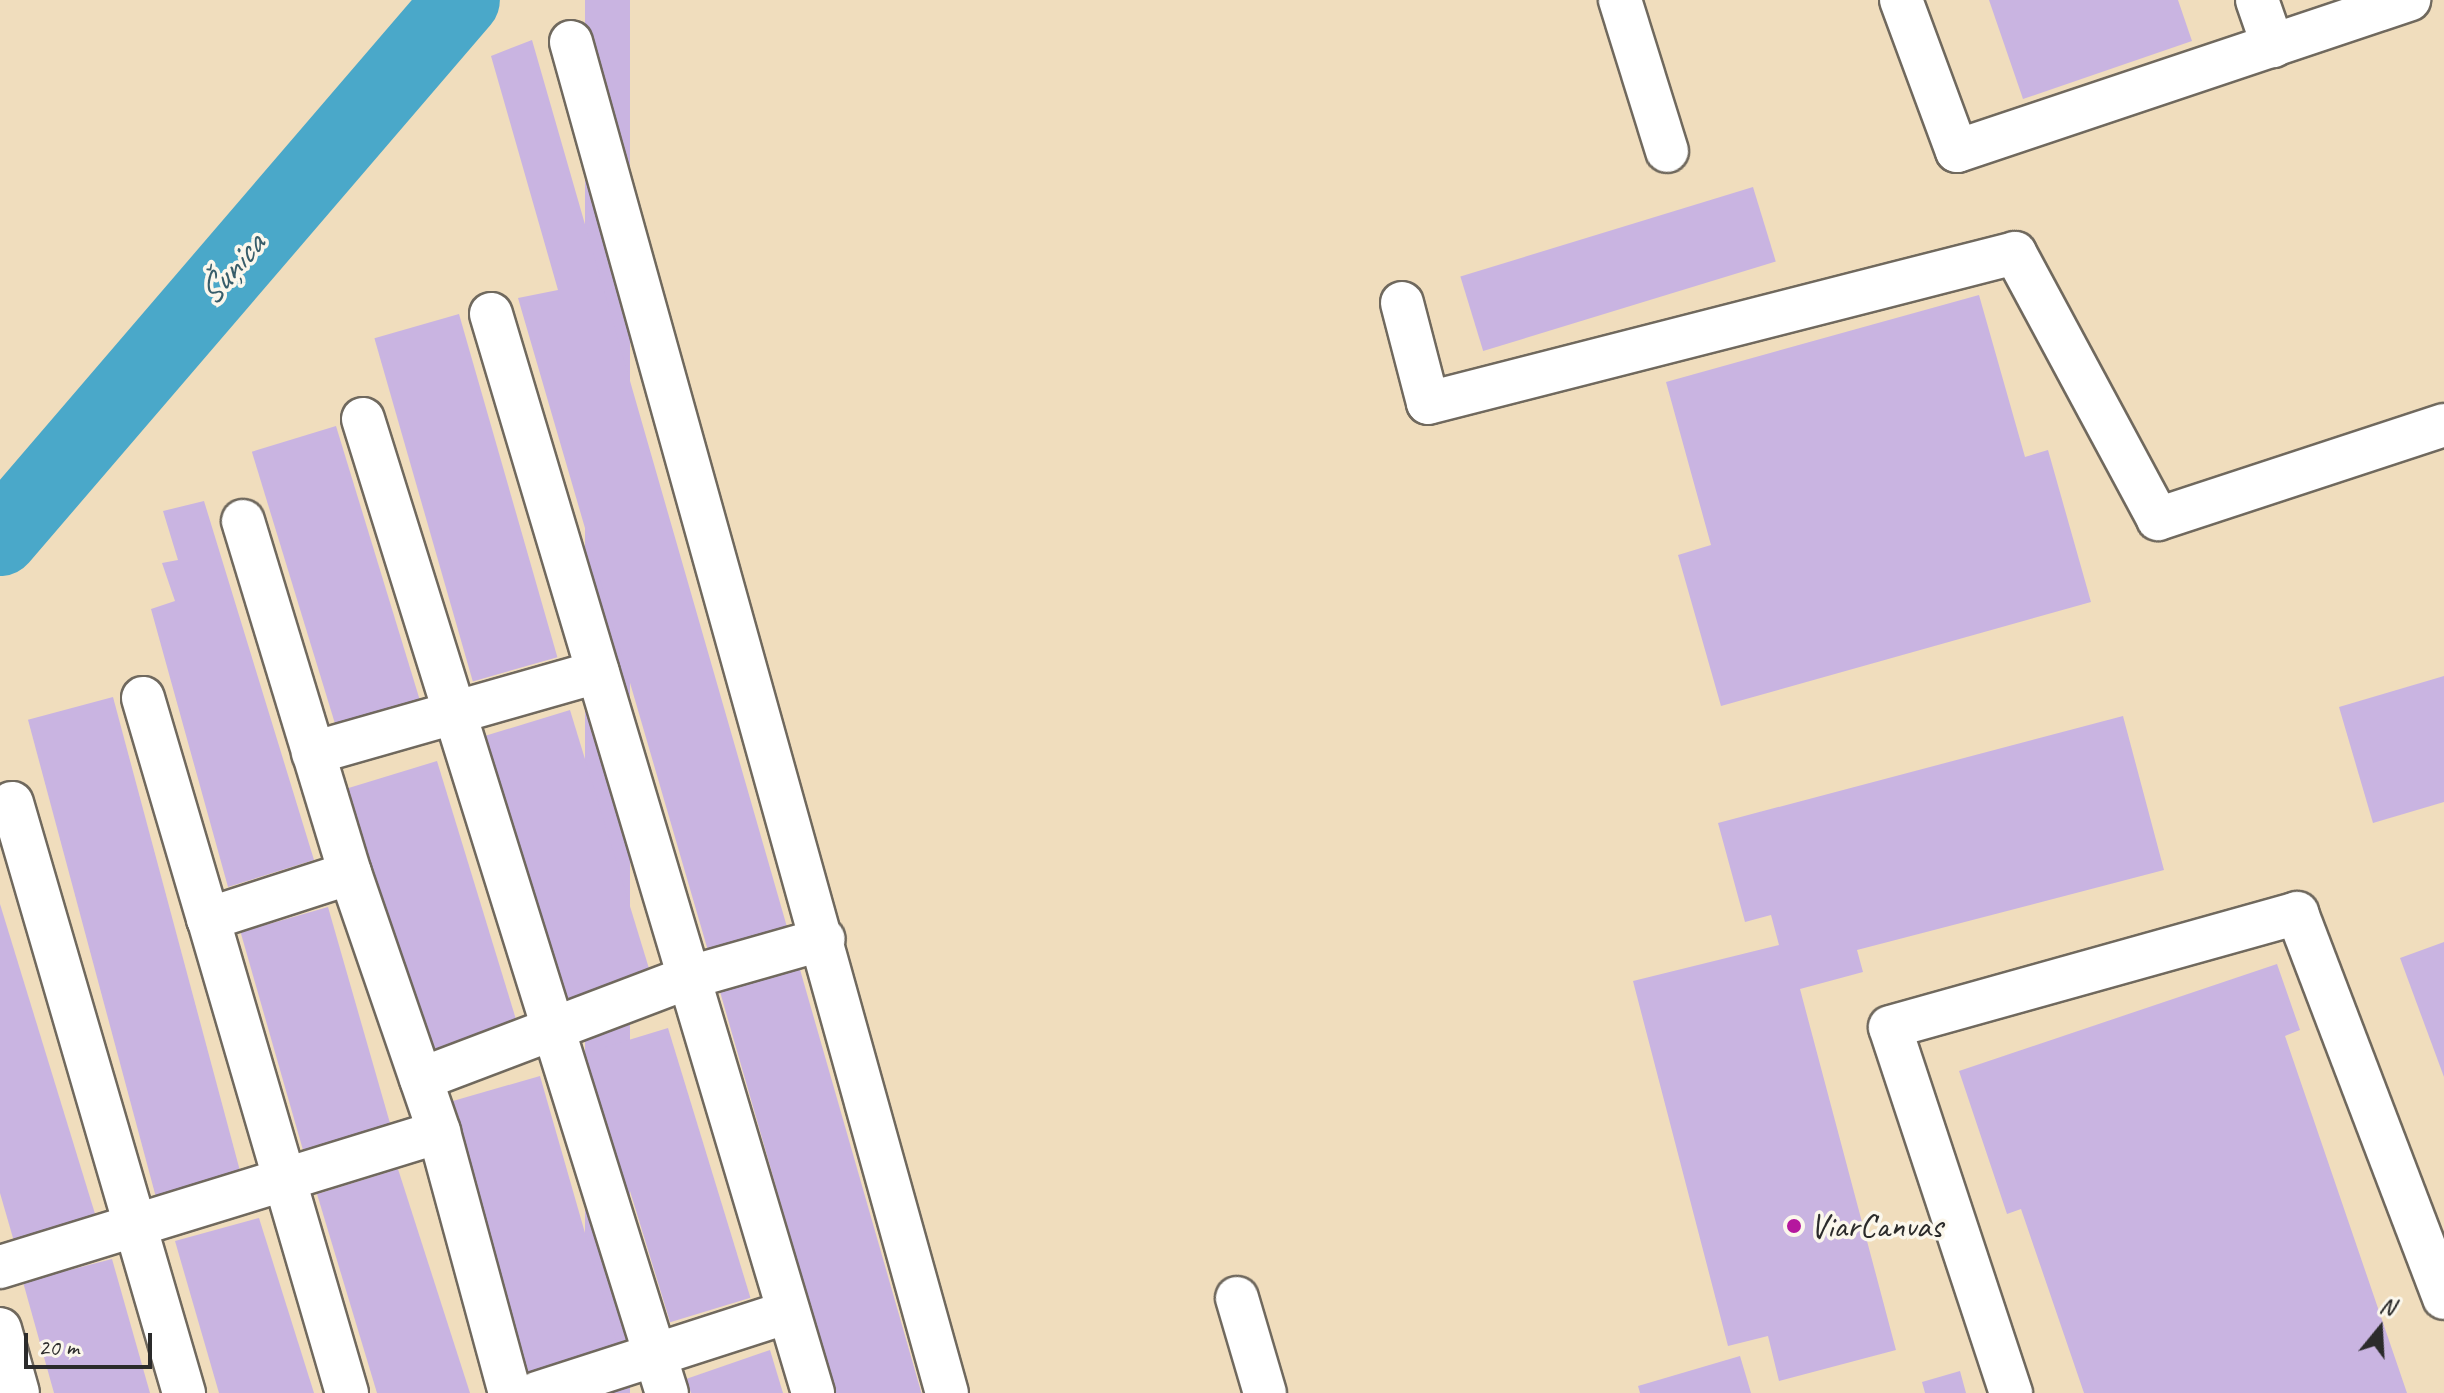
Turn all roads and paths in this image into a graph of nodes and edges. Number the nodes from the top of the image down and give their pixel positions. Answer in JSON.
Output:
{"nodes":[{"id":1,"x":1620,"y":0,"type":"edge"},
{"id":2,"x":1901,"y":0,"type":"edge"},
{"id":3,"x":2257,"y":0,"type":"edge"},
{"id":4,"x":2409,"y":0,"type":"edge"},
{"id":5,"x":571,"y":42,"type":"dead end"},
{"id":6,"x":2273,"y":46,"type":"junction"},
{"id":7,"x":1667,"y":151,"type":"dead end"},
{"id":8,"x":1402,"y":303,"type":"dead end"},
{"id":9,"x":491,"y":314,"type":"dead end"},
{"id":10,"x":363,"y":419,"type":"dead end"},
{"id":11,"x":2444,"y":425,"type":"edge"},
{"id":12,"x":243,"y":521,"type":"dead end"},
{"id":13,"x":598,"y":672,"type":"junction"},
{"id":14,"x":143,"y":698,"type":"dead end"},
{"id":15,"x":457,"y":712,"type":"junction"},
{"id":16,"x":313,"y":753,"type":"junction"},
{"id":17,"x":12,"y":803,"type":"dead end"},
{"id":18,"x":350,"y":873,"type":"junction"},
{"id":19,"x":208,"y":919,"type":"junction"},
{"id":20,"x":824,"y":939,"type":"junction"},
{"id":21,"x":687,"y":978,"type":"junction"},
{"id":22,"x":555,"y":1031,"type":"junction"},
{"id":23,"x":421,"y":1079,"type":"junction"},
{"id":24,"x":439,"y":1132,"type":"junction"},
{"id":25,"x":285,"y":1179,"type":"junction"},
{"id":26,"x":139,"y":1227,"type":"junction"},
{"id":27,"x":0,"y":1267,"type":"edge"},
{"id":28,"x":1237,"y":1298,"type":"dead end"},
{"id":29,"x":2444,"y":1298,"type":"edge"},
{"id":30,"x":788,"y":1312,"type":"junction"},
{"id":31,"x":0,"y":1329,"type":"edge"},
{"id":32,"x":661,"y":1374,"type":"edge"},
{"id":33,"x":18,"y":1393,"type":"edge"},
{"id":34,"x":184,"y":1393,"type":"edge"},
{"id":35,"x":347,"y":1393,"type":"edge"},
{"id":36,"x":510,"y":1393,"type":"edge"},
{"id":37,"x":537,"y":1393,"type":"edge"},
{"id":38,"x":813,"y":1393,"type":"edge"},
{"id":39,"x":947,"y":1393,"type":"edge"},
{"id":40,"x":1265,"y":1393,"type":"edge"},
{"id":41,"x":2011,"y":1393,"type":"edge"}],
"edges":[{"from":1,"to":7,"type":"lane"},
{"from":2,"to":6,"type":"lane"},
{"from":3,"to":6,"type":"lane"},
{"from":4,"to":6,"type":"lane"},
{"from":5,"to":20,"type":"lane"},
{"from":8,"to":11,"type":"lane"},
{"from":9,"to":13,"type":"lane"},
{"from":10,"to":15,"type":"lane"},
{"from":12,"to":16,"type":"lane"},
{"from":13,"to":15,"type":"lane"},
{"from":13,"to":21,"type":"lane"},
{"from":14,"to":19,"type":"lane"},
{"from":15,"to":16,"type":"lane"},
{"from":15,"to":22,"type":"lane"},
{"from":16,"to":18,"type":"lane"},
{"from":17,"to":26,"type":"lane"},
{"from":18,"to":19,"type":"lane"},
{"from":18,"to":23,"type":"lane"},
{"from":19,"to":25,"type":"lane"},
{"from":20,"to":21,"type":"lane"},
{"from":20,"to":39,"type":"lane"},
{"from":21,"to":22,"type":"lane"},
{"from":21,"to":30,"type":"lane"},
{"from":22,"to":23,"type":"lane"},
{"from":22,"to":32,"type":"lane"},
{"from":23,"to":24,"type":"lane"},
{"from":24,"to":25,"type":"lane"},
{"from":24,"to":36,"type":"lane"},
{"from":25,"to":26,"type":"lane"},
{"from":25,"to":35,"type":"lane"},
{"from":26,"to":27,"type":"lane"},
{"from":26,"to":34,"type":"lane"},
{"from":28,"to":40,"type":"lane"},
{"from":29,"to":41,"type":"lane"},
{"from":30,"to":32,"type":"lane"},
{"from":30,"to":38,"type":"lane"},
{"from":31,"to":33,"type":"lane"},
{"from":32,"to":37,"type":"lane"}]}
